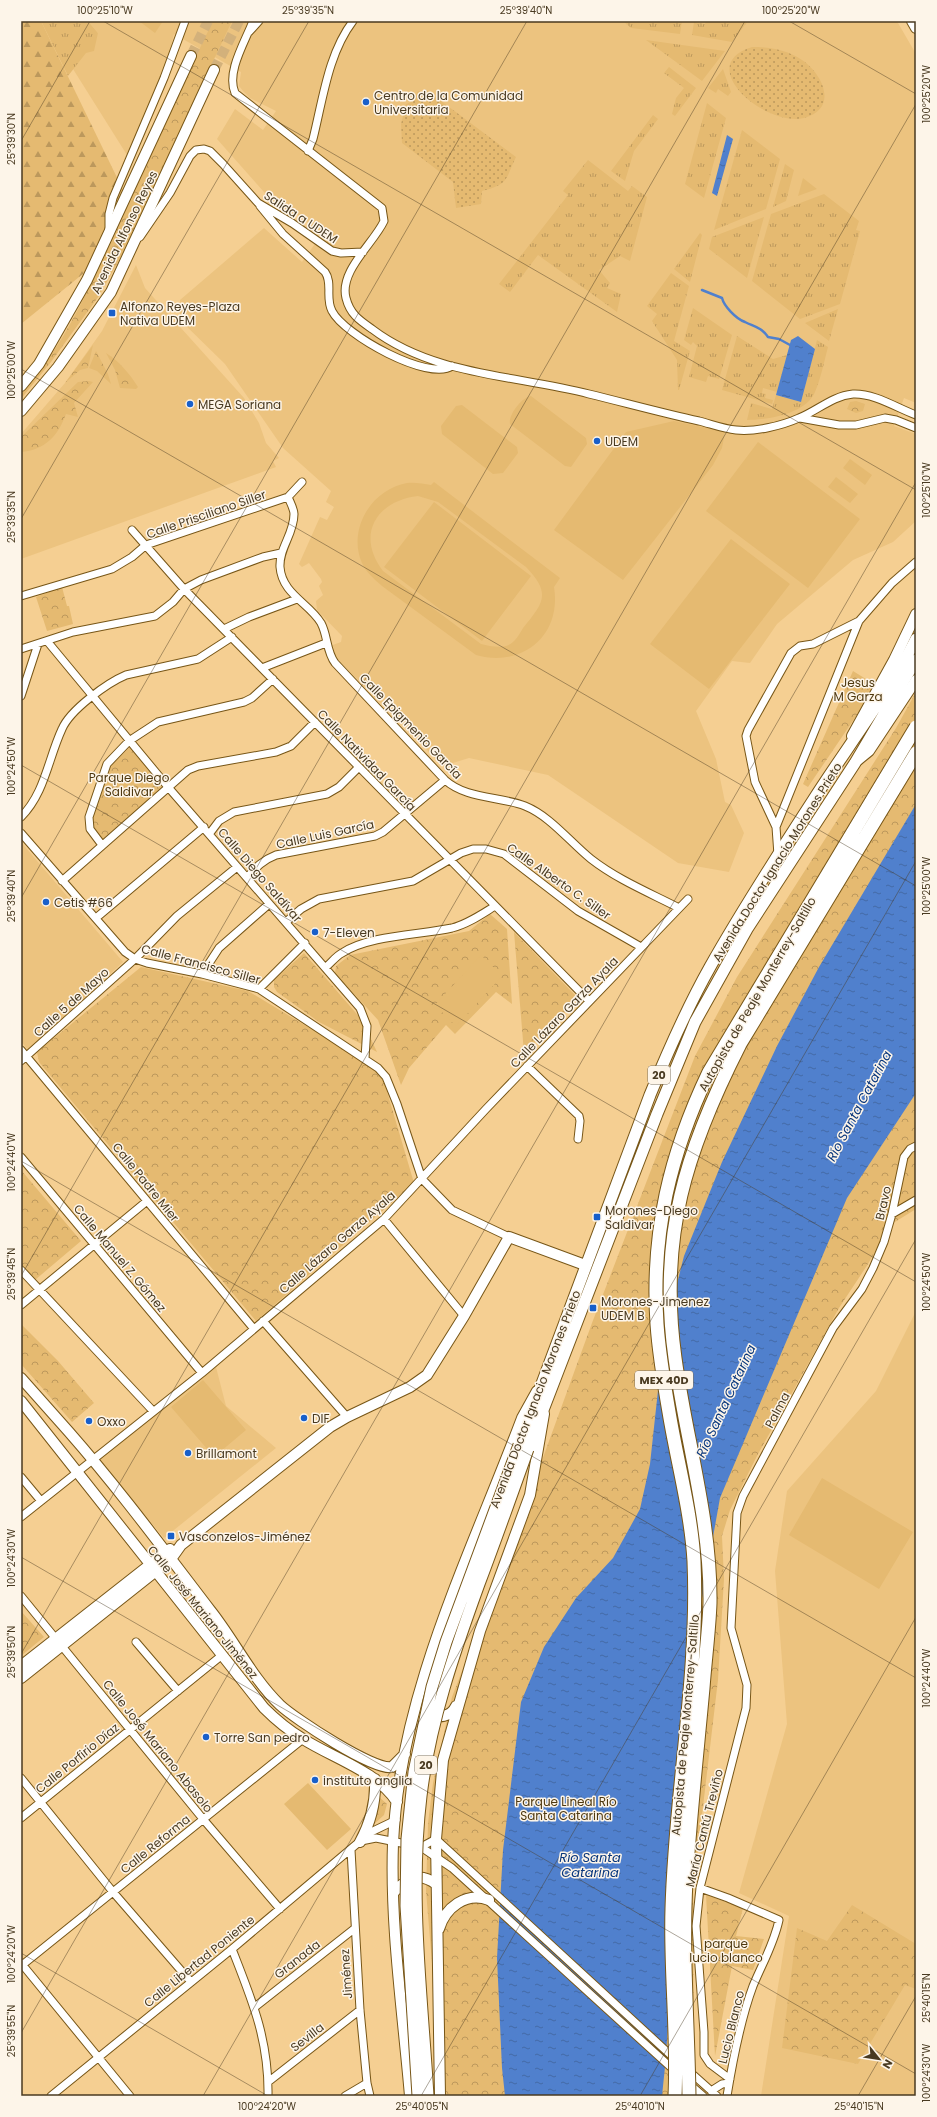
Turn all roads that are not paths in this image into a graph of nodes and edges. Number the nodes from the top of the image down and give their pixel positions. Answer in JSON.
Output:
{"nodes":[{"id":1,"x":185,"y":21,"type":"edge"},
{"id":2,"x":253,"y":21,"type":"edge"},
{"id":3,"x":259,"y":21,"type":"edge"},
{"id":4,"x":353,"y":21,"type":"edge"},
{"id":5,"x":912,"y":21,"type":"edge"},
{"id":6,"x":916,"y":28,"type":"edge"},
{"id":7,"x":249,"y":32,"type":"junction"},
{"id":8,"x":191,"y":56,"type":"tunnel mouth"},
{"id":9,"x":214,"y":70,"type":"tunnel mouth"},
{"id":10,"x":308,"y":151,"type":"junction"},
{"id":11,"x":258,"y":203,"type":"junction"},
{"id":12,"x":110,"y":231,"type":"junction"},
{"id":13,"x":133,"y":247,"type":"junction"},
{"id":14,"x":363,"y":252,"type":"junction"},
{"id":15,"x":452,"y":366,"type":"junction"},
{"id":16,"x":21,"y":386,"type":"edge"},
{"id":17,"x":21,"y":411,"type":"edge"},
{"id":18,"x":916,"y":415,"type":"edge"},
{"id":19,"x":800,"y":418,"type":"junction"},
{"id":20,"x":916,"y":428,"type":"edge"},
{"id":21,"x":302,"y":482,"type":"dead end"},
{"id":22,"x":288,"y":497,"type":"junction"},
{"id":23,"x":132,"y":530,"type":"dead end"},
{"id":24,"x":146,"y":545,"type":"junction"},
{"id":25,"x":281,"y":553,"type":"junction"},
{"id":26,"x":916,"y":562,"type":"edge"},
{"id":27,"x":184,"y":589,"type":"junction"},
{"id":28,"x":21,"y":596,"type":"edge"},
{"id":29,"x":297,"y":599,"type":"junction"},
{"id":30,"x":916,"y":614,"type":"edge"},
{"id":31,"x":859,"y":620,"type":"junction"},
{"id":32,"x":224,"y":629,"type":"junction"},
{"id":33,"x":232,"y":637,"type":"junction"},
{"id":34,"x":916,"y":638,"type":"edge"},
{"id":35,"x":47,"y":641,"type":"junction"},
{"id":36,"x":326,"y":643,"type":"junction"},
{"id":37,"x":38,"y":644,"type":"junction"},
{"id":38,"x":21,"y":649,"type":"edge"},
{"id":39,"x":916,"y":660,"type":"edge"},
{"id":40,"x":262,"y":668,"type":"junction"},
{"id":41,"x":273,"y":679,"type":"junction"},
{"id":42,"x":916,"y":680,"type":"edge"},
{"id":43,"x":21,"y":696,"type":"edge"},
{"id":44,"x":92,"y":696,"type":"junction"},
{"id":45,"x":315,"y":722,"type":"junction"},
{"id":46,"x":916,"y":727,"type":"edge"},
{"id":47,"x":863,"y":738,"type":"junction"},
{"id":48,"x":129,"y":741,"type":"junction"},
{"id":49,"x":916,"y":753,"type":"edge"},
{"id":50,"x":842,"y":758,"type":"junction"},
{"id":51,"x":855,"y":763,"type":"junction"},
{"id":52,"x":358,"y":768,"type":"junction"},
{"id":53,"x":445,"y":780,"type":"junction"},
{"id":54,"x":168,"y":787,"type":"junction"},
{"id":55,"x":405,"y":814,"type":"junction"},
{"id":56,"x":21,"y":817,"type":"edge"},
{"id":57,"x":204,"y":827,"type":"junction"},
{"id":58,"x":776,"y":827,"type":"junction"},
{"id":59,"x":21,"y":833,"type":"edge"},
{"id":60,"x":210,"y":833,"type":"junction"},
{"id":61,"x":102,"y":845,"type":"junction"},
{"id":62,"x":778,"y":855,"type":"junction"},
{"id":63,"x":448,"y":859,"type":"junction"},
{"id":64,"x":237,"y":867,"type":"junction"},
{"id":65,"x":247,"y":878,"type":"junction"},
{"id":66,"x":62,"y":881,"type":"junction"},
{"id":67,"x":688,"y":898,"type":"dead end"},
{"id":68,"x":269,"y":904,"type":"junction"},
{"id":69,"x":495,"y":906,"type":"junction"},
{"id":70,"x":679,"y":908,"type":"junction"},
{"id":71,"x":96,"y":918,"type":"junction"},
{"id":72,"x":286,"y":922,"type":"junction"},
{"id":73,"x":306,"y":943,"type":"junction"},
{"id":74,"x":641,"y":947,"type":"junction"},
{"id":75,"x":135,"y":959,"type":"junction"},
{"id":76,"x":326,"y":967,"type":"junction"},
{"id":77,"x":202,"y":974,"type":"junction"},
{"id":78,"x":259,"y":989,"type":"junction"},
{"id":79,"x":590,"y":1001,"type":"junction"},
{"id":80,"x":21,"y":1050,"type":"edge"},
{"id":81,"x":365,"y":1058,"type":"junction"},
{"id":82,"x":24,"y":1059,"type":"edge"},
{"id":83,"x":527,"y":1066,"type":"junction"},
{"id":84,"x":578,"y":1139,"type":"dead end"},
{"id":85,"x":916,"y":1146,"type":"edge"},
{"id":86,"x":21,"y":1157,"type":"edge"},
{"id":87,"x":422,"y":1179,"type":"junction"},
{"id":88,"x":147,"y":1200,"type":"junction"},
{"id":89,"x":916,"y":1200,"type":"edge"},
{"id":90,"x":892,"y":1214,"type":"junction"},
{"id":91,"x":384,"y":1219,"type":"junction"},
{"id":92,"x":510,"y":1237,"type":"junction"},
{"id":93,"x":94,"y":1243,"type":"junction"},
{"id":94,"x":585,"y":1265,"type":"junction"},
{"id":95,"x":873,"y":1268,"type":"joint"},
{"id":96,"x":21,"y":1270,"type":"edge"},
{"id":97,"x":39,"y":1289,"type":"junction"},
{"id":98,"x":21,"y":1305,"type":"edge"},
{"id":99,"x":464,"y":1316,"type":"junction"},
{"id":100,"x":263,"y":1321,"type":"junction"},
{"id":101,"x":254,"y":1329,"type":"junction"},
{"id":102,"x":202,"y":1373,"type":"junction"},
{"id":103,"x":21,"y":1378,"type":"edge"},
{"id":104,"x":540,"y":1386,"type":"junction"},
{"id":105,"x":546,"y":1400,"type":"junction"},
{"id":106,"x":21,"y":1401,"type":"edge"},
{"id":107,"x":153,"y":1411,"type":"junction"},
{"id":108,"x":347,"y":1417,"type":"junction"},
{"id":109,"x":523,"y":1447,"type":"junction"},
{"id":110,"x":92,"y":1460,"type":"junction"},
{"id":111,"x":76,"y":1473,"type":"junction"},
{"id":112,"x":21,"y":1476,"type":"edge"},
{"id":113,"x":41,"y":1501,"type":"junction"},
{"id":114,"x":21,"y":1517,"type":"edge"},
{"id":115,"x":169,"y":1556,"type":"junction"},
{"id":116,"x":152,"y":1569,"type":"junction"},
{"id":117,"x":734,"y":1574,"type":"joint"},
{"id":118,"x":21,"y":1596,"type":"edge"},
{"id":119,"x":56,"y":1638,"type":"junction"},
{"id":120,"x":136,"y":1642,"type":"dead end"},
{"id":121,"x":63,"y":1646,"type":"junction"},
{"id":122,"x":221,"y":1656,"type":"junction"},
{"id":123,"x":21,"y":1666,"type":"edge"},
{"id":124,"x":21,"y":1678,"type":"edge"},
{"id":125,"x":420,"y":1688,"type":"junction"},
{"id":126,"x":178,"y":1691,"type":"junction"},
{"id":127,"x":457,"y":1704,"type":"junction"},
{"id":128,"x":130,"y":1730,"type":"junction"},
{"id":129,"x":303,"y":1739,"type":"junction"},
{"id":130,"x":406,"y":1753,"type":"junction"},
{"id":131,"x":443,"y":1760,"type":"junction"},
{"id":132,"x":21,"y":1778,"type":"edge"},
{"id":133,"x":375,"y":1779,"type":"junction"},
{"id":134,"x":40,"y":1802,"type":"junction"},
{"id":135,"x":397,"y":1802,"type":"junction"},
{"id":136,"x":21,"y":1818,"type":"edge"},
{"id":137,"x":203,"y":1819,"type":"junction"},
{"id":138,"x":396,"y":1820,"type":"junction"},
{"id":139,"x":436,"y":1839,"type":"junction"},
{"id":140,"x":360,"y":1842,"type":"junction"},
{"id":141,"x":394,"y":1843,"type":"junction"},
{"id":142,"x":421,"y":1847,"type":"junction"},
{"id":143,"x":351,"y":1850,"type":"junction"},
{"id":144,"x":436,"y":1857,"type":"junction"},
{"id":145,"x":436,"y":1884,"type":"junction"},
{"id":146,"x":700,"y":1888,"type":"junction"},
{"id":147,"x":113,"y":1892,"type":"junction"},
{"id":148,"x":393,"y":1893,"type":"junction"},
{"id":149,"x":492,"y":1899,"type":"junction"},
{"id":150,"x":280,"y":1909,"type":"junction"},
{"id":151,"x":354,"y":1928,"type":"junction"},
{"id":152,"x":437,"y":1937,"type":"junction"},
{"id":153,"x":232,"y":1949,"type":"junction"},
{"id":154,"x":21,"y":1965,"type":"edge"},
{"id":155,"x":191,"y":1982,"type":"junction"},
{"id":156,"x":254,"y":2007,"type":"junction"},
{"id":157,"x":360,"y":2010,"type":"junction"},
{"id":158,"x":99,"y":2058,"type":"junction"},
{"id":159,"x":730,"y":2078,"type":"junction"},
{"id":160,"x":268,"y":2082,"type":"junction"},
{"id":161,"x":367,"y":2083,"type":"junction"},
{"id":162,"x":711,"y":2091,"type":"junction"},
{"id":163,"x":697,"y":2095,"type":"edge"},
{"id":164,"x":51,"y":2096,"type":"edge"},
{"id":165,"x":130,"y":2096,"type":"edge"},
{"id":166,"x":268,"y":2096,"type":"edge"},
{"id":167,"x":346,"y":2096,"type":"edge"},
{"id":168,"x":370,"y":2096,"type":"edge"},
{"id":169,"x":410,"y":2096,"type":"edge"},
{"id":170,"x":418,"y":2096,"type":"edge"},
{"id":171,"x":428,"y":2096,"type":"edge"},
{"id":172,"x":440,"y":2096,"type":"edge"},
{"id":173,"x":675,"y":2096,"type":"edge"},
{"id":174,"x":718,"y":2096,"type":"edge"},
{"id":175,"x":727,"y":2096,"type":"edge"}],
"edges":[{"from":1,"to":12,"type":"street"},
{"from":2,"to":7,"type":"street"},
{"from":3,"to":7,"type":"street"},
{"from":4,"to":10,"type":"street"},
{"from":5,"to":6,"type":"street"},
{"from":7,"to":10,"type":"street"},
{"from":8,"to":12,"type":"street","name":"Avenida Alfonso Reyes"},
{"from":9,"to":13,"type":"street","name":"Avenida Alfonso Reyes"},
{"from":10,"to":14,"type":"street"},
{"from":11,"to":13,"type":"street","name":"Salida a UDEM"},
{"from":11,"to":14,"type":"street","name":"Salida a UDEM"},
{"from":11,"to":15,"type":"street"},
{"from":12,"to":16,"type":"street","name":"Avenida Alfonso Reyes"},
{"from":13,"to":17,"type":"street","name":"Avenida Alfonso Reyes"},
{"from":14,"to":15,"type":"street"},
{"from":15,"to":19,"type":"street"},
{"from":18,"to":19,"type":"street"},
{"from":19,"to":20,"type":"street"},
{"from":21,"to":22,"type":"street"},
{"from":22,"to":24,"type":"street","name":"Calle Prisciliano Siller"},
{"from":22,"to":25,"type":"street","name":"Calle Epigmenio García"},
{"from":23,"to":24,"type":"street","name":"Calle Natividad García"},
{"from":24,"to":27,"type":"street","name":"Calle Natividad García"},
{"from":24,"to":28,"type":"street","name":"Calle Prisciliano Siller"},
{"from":25,"to":27,"type":"street"},
{"from":25,"to":29,"type":"street","name":"Calle Epigmenio García"},
{"from":26,"to":31,"type":"street"},
{"from":27,"to":32,"type":"street","name":"Calle Natividad García"},
{"from":27,"to":35,"type":"street"},
{"from":29,"to":32,"type":"street"},
{"from":29,"to":36,"type":"street","name":"Calle Epigmenio García"},
{"from":30,"to":50,"type":"street","name":"Avenida Doctor Ignacio Morones Prieto","number":"20"},
{"from":31,"to":58,"type":"street"},
{"from":31,"to":58,"type":"street"},
{"from":32,"to":33,"type":"street","name":"Calle Natividad García"},
{"from":33,"to":40,"type":"street","name":"Calle Natividad García"},
{"from":33,"to":44,"type":"street"},
{"from":34,"to":47,"type":"main road","name":"Avenida Doctor Ignacio Morones Prieto","number":"20"},
{"from":35,"to":37,"type":"street"},
{"from":35,"to":44,"type":"street","name":"Calle Diego Saldívar"},
{"from":36,"to":40,"type":"street"},
{"from":36,"to":53,"type":"street","name":"Calle Epigmenio García"},
{"from":37,"to":38,"type":"street"},
{"from":37,"to":43,"type":"street"},
{"from":39,"to":47,"type":"main road","name":"Avenida Doctor Ignacio Morones Prieto","number":"20"},
{"from":40,"to":41,"type":"street","name":"Calle Natividad García"},
{"from":41,"to":45,"type":"street","name":"Calle Natividad García"},
{"from":41,"to":48,"type":"street"},
{"from":42,"to":51,"type":"street","name":"Avenida Doctor Ignacio Morones Prieto","number":"20"},
{"from":44,"to":48,"type":"street","name":"Calle Diego Saldívar"},
{"from":44,"to":56,"type":"street"},
{"from":45,"to":52,"type":"street","name":"Calle Natividad García"},
{"from":45,"to":54,"type":"street"},
{"from":46,"to":173,"type":"highway","name":"Autopista de Peaje Monterrey-Saltillo","number":"MEX 40D","bridge":true},
{"from":47,"to":50,"type":"main road","name":"Avenida Doctor Ignacio Morones Prieto","number":"20"},
{"from":47,"to":51,"type":"main road","name":"Avenida Doctor Ignacio Morones Prieto","number":"20"},
{"from":48,"to":54,"type":"street","name":"Calle Diego Saldívar"},
{"from":48,"to":61,"type":"street"},
{"from":49,"to":163,"type":"highway","name":"Autopista de Peaje Monterrey-Saltillo","number":"MEX 40D","bridge":true},
{"from":50,"to":62,"type":"main road","name":"Avenida Doctor Ignacio Morones Prieto","number":"20"},
{"from":51,"to":105,"type":"main road","name":"Avenida Doctor Ignacio Morones Prieto","number":"20"},
{"from":52,"to":55,"type":"street","name":"Calle Natividad García"},
{"from":52,"to":60,"type":"street"},
{"from":53,"to":55,"type":"street","name":"Calle Luis García"},
{"from":53,"to":70,"type":"street","name":"Calle Epigmenio García"},
{"from":54,"to":57,"type":"street","name":"Calle Diego Saldívar"},
{"from":54,"to":61,"type":"street"},
{"from":55,"to":63,"type":"street","name":"Calle Natividad García"},
{"from":55,"to":65,"type":"street","name":"Calle Luis García"},
{"from":57,"to":60,"type":"street","name":"Calle Diego Saldívar"},
{"from":57,"to":71,"type":"street"},
{"from":58,"to":62,"type":"street"},
{"from":59,"to":66,"type":"street","name":"Calle Francisco Siller"},
{"from":60,"to":64,"type":"street","name":"Calle Diego Saldívar"},
{"from":61,"to":66,"type":"street"},
{"from":62,"to":94,"type":"main road","name":"Avenida Doctor Ignacio Morones Prieto","number":"20"},
{"from":63,"to":69,"type":"street","name":"Calle Natividad García"},
{"from":63,"to":72,"type":"street","name":"Calle Alberto C. Siller"},
{"from":63,"to":74,"type":"street","name":"Calle Alberto C. Siller"},
{"from":64,"to":65,"type":"street","name":"Calle Diego Saldívar"},
{"from":64,"to":75,"type":"street"},
{"from":65,"to":68,"type":"street","name":"Calle Diego Saldívar"},
{"from":66,"to":71,"type":"street","name":"Calle Francisco Siller"},
{"from":67,"to":70,"type":"street","name":"Calle Lázaro Garza Ayala"},
{"from":68,"to":72,"type":"street","name":"Calle Diego Saldívar"},
{"from":68,"to":77,"type":"street"},
{"from":69,"to":76,"type":"street"},
{"from":69,"to":79,"type":"street","name":"Calle Natividad García"},
{"from":70,"to":74,"type":"street","name":"Calle Lázaro Garza Ayala"},
{"from":71,"to":75,"type":"street","name":"Calle Francisco Siller"},
{"from":72,"to":73,"type":"street","name":"Calle Diego Saldívar"},
{"from":73,"to":76,"type":"street","name":"Calle Diego Saldívar"},
{"from":73,"to":78,"type":"street"},
{"from":74,"to":79,"type":"street","name":"Calle Lázaro Garza Ayala"},
{"from":75,"to":77,"type":"street","name":"Calle Francisco Siller"},
{"from":75,"to":82,"type":"street","name":"Calle 5 de Mayo"},
{"from":76,"to":81,"type":"street","name":"Calle Diego Saldívar"},
{"from":77,"to":78,"type":"street","name":"Calle Francisco Siller"},
{"from":78,"to":81,"type":"street","name":"Calle Francisco Siller"},
{"from":79,"to":83,"type":"street","name":"Calle Lázaro Garza Ayala"},
{"from":80,"to":82,"type":"street","name":"Calle Padre Mier"},
{"from":81,"to":87,"type":"street"},
{"from":82,"to":88,"type":"street","name":"Calle Padre Mier"},
{"from":83,"to":84,"type":"street"},
{"from":83,"to":87,"type":"street","name":"Calle Lázaro Garza Ayala"},
{"from":85,"to":90,"type":"street","name":"Bravo"},
{"from":86,"to":93,"type":"street","name":"Calle Manuel Z. Gómez"},
{"from":87,"to":91,"type":"street","name":"Calle Lázaro Garza Ayala"},
{"from":87,"to":92,"type":"street"},
{"from":88,"to":93,"type":"street"},
{"from":88,"to":101,"type":"street","name":"Calle Padre Mier"},
{"from":89,"to":90,"type":"street"},
{"from":90,"to":95,"type":"street","name":"Bravo"},
{"from":91,"to":99,"type":"street"},
{"from":91,"to":100,"type":"street","name":"Calle Lázaro Garza Ayala"},
{"from":92,"to":94,"type":"street"},
{"from":92,"to":99,"type":"street"},
{"from":93,"to":97,"type":"street"},
{"from":93,"to":102,"type":"street","name":"Calle Manuel Z. Gómez"},
{"from":94,"to":104,"type":"main road","name":"Avenida Doctor Ignacio Morones Prieto","number":"20"},
{"from":95,"to":117,"type":"street","name":"Palma"},
{"from":96,"to":97,"type":"street"},
{"from":97,"to":98,"type":"street"},
{"from":97,"to":107,"type":"street"},
{"from":99,"to":108,"type":"street"},
{"from":100,"to":101,"type":"street","name":"Calle Lázaro Garza Ayala"},
{"from":100,"to":108,"type":"street"},
{"from":101,"to":102,"type":"street","name":"Calle Lázaro Garza Ayala"},
{"from":102,"to":107,"type":"street","name":"Calle Lázaro Garza Ayala"},
{"from":103,"to":110,"type":"street","name":"Calle José Mariano Jiménez"},
{"from":104,"to":109,"type":"main road","name":"Avenida Doctor Ignacio Morones Prieto","number":"20"},
{"from":104,"to":125,"type":"street","name":"Avenida Doctor Ignacio Morones Prieto","number":"20"},
{"from":105,"to":109,"type":"main road","name":"Avenida Doctor Ignacio Morones Prieto","number":"20"},
{"from":105,"to":127,"type":"street","number":"20"},
{"from":106,"to":111,"type":"street","name":"Calle José Mariano Jiménez"},
{"from":107,"to":110,"type":"street","name":"Calle Lázaro Garza Ayala"},
{"from":108,"to":115,"type":"street"},
{"from":109,"to":170,"type":"main road","name":"Avenida Doctor Ignacio Morones Prieto","number":"20","bridge":true},
{"from":109,"to":171,"type":"main road","name":"Avenida Doctor Ignacio Morones Prieto","number":"20","bridge":true},
{"from":110,"to":111,"type":"street","name":"Calle Lázaro Garza Ayala"},
{"from":110,"to":115,"type":"street","name":"Calle José Mariano Jiménez"},
{"from":111,"to":113,"type":"street","name":"Calle Lázaro Garza Ayala"},
{"from":111,"to":116,"type":"street","name":"Calle José Mariano Jiménez"},
{"from":112,"to":113,"type":"street"},
{"from":113,"to":114,"type":"street","name":"Calle Lázaro Garza Ayala"},
{"from":115,"to":116,"type":"street"},
{"from":115,"to":130,"type":"street","name":"Calle José Mariano Jiménez"},
{"from":116,"to":119,"type":"street"},
{"from":116,"to":121,"type":"street"},
{"from":116,"to":122,"type":"street","name":"Calle José Mariano Jiménez"},
{"from":117,"to":146,"type":"street","name":"María Cantú Treviño"},
{"from":118,"to":119,"type":"street","name":"Calle José Mariano Abasolo"},
{"from":119,"to":121,"type":"street","name":"Calle José Mariano Abasolo"},
{"from":119,"to":123,"type":"street"},
{"from":120,"to":126,"type":"street"},
{"from":121,"to":124,"type":"street"},
{"from":121,"to":128,"type":"street","name":"Calle José Mariano Abasolo"},
{"from":122,"to":126,"type":"street","name":"Calle Porfirio Díaz"},
{"from":122,"to":129,"type":"street","name":"Calle José Mariano Jiménez"},
{"from":125,"to":127,"type":"street"},
{"from":125,"to":130,"type":"street","name":"Avenida Doctor Ignacio Morones Prieto","number":"20"},
{"from":126,"to":128,"type":"street","name":"Calle Porfirio Díaz"},
{"from":127,"to":131,"type":"street","number":"20"},
{"from":128,"to":134,"type":"street","name":"Calle Porfirio Díaz"},
{"from":128,"to":137,"type":"street","name":"Calle José Mariano Abasolo"},
{"from":129,"to":133,"type":"street","name":"Calle José Mariano Jiménez"},
{"from":129,"to":137,"type":"street","name":"Calle Reforma"},
{"from":130,"to":131,"type":"street","name":"Calle José Mariano Jiménez"},
{"from":130,"to":135,"type":"street","name":"Avenida Doctor Ignacio Morones Prieto","number":"20"},
{"from":131,"to":139,"type":"street","number":"20"},
{"from":132,"to":134,"type":"street"},
{"from":133,"to":135,"type":"street","name":"Calle José Mariano Jiménez"},
{"from":133,"to":140,"type":"street"},
{"from":134,"to":136,"type":"street","name":"Calle Porfirio Díaz"},
{"from":134,"to":147,"type":"street"},
{"from":135,"to":138,"type":"street","name":"Avenida Doctor Ignacio Morones Prieto","number":"20"},
{"from":137,"to":147,"type":"street","name":"Calle Reforma"},
{"from":137,"to":150,"type":"street","name":"Calle José Mariano Abasolo"},
{"from":138,"to":140,"type":"street","name":"Calle Libertad Poniente"},
{"from":138,"to":141,"type":"street","name":"Avenida Doctor Ignacio Morones Prieto","number":"20"},
{"from":139,"to":142,"type":"street"},
{"from":139,"to":144,"type":"street","number":"20"},
{"from":139,"to":149,"type":"street"},
{"from":140,"to":141,"type":"street"},
{"from":140,"to":143,"type":"street","name":"Calle Libertad Poniente"},
{"from":141,"to":142,"type":"street"},
{"from":141,"to":148,"type":"street","name":"Avenida Doctor Ignacio Morones Prieto","number":"20"},
{"from":142,"to":144,"type":"street"},
{"from":143,"to":150,"type":"street","name":"Calle Libertad Poniente"},
{"from":143,"to":151,"type":"street","name":"Jiménez"},
{"from":144,"to":145,"type":"street","number":"20"},
{"from":144,"to":149,"type":"street"},
{"from":145,"to":148,"type":"street"},
{"from":145,"to":152,"type":"street","number":"20"},
{"from":146,"to":159,"type":"street","name":"María Cantú Treviño"},
{"from":146,"to":159,"type":"street","name":"Lucio Blanco"},
{"from":147,"to":154,"type":"street","name":"Calle Reforma"},
{"from":147,"to":155,"type":"street"},
{"from":148,"to":169,"type":"street","name":"Avenida Doctor Ignacio Morones Prieto","number":"20"},
{"from":149,"to":152,"type":"street"},
{"from":149,"to":162,"type":"street","bridge":true},
{"from":149,"to":163,"type":"street","bridge":true},
{"from":150,"to":153,"type":"street","name":"Calle Libertad Poniente"},
{"from":151,"to":156,"type":"street","name":"Granada"},
{"from":151,"to":157,"type":"street","name":"Jiménez"},
{"from":152,"to":172,"type":"street","number":"20"},
{"from":153,"to":155,"type":"street","name":"Calle Libertad Poniente"},
{"from":153,"to":156,"type":"street"},
{"from":154,"to":158,"type":"street"},
{"from":155,"to":158,"type":"street","name":"Calle Libertad Poniente"},
{"from":156,"to":160,"type":"street"},
{"from":157,"to":160,"type":"street","name":"Sevilla"},
{"from":157,"to":161,"type":"street","name":"Jiménez"},
{"from":158,"to":164,"type":"street","name":"Calle Libertad Poniente"},
{"from":158,"to":165,"type":"street"},
{"from":159,"to":162,"type":"street"},
{"from":159,"to":175,"type":"street","name":"Lucio Blanco"},
{"from":160,"to":166,"type":"street"},
{"from":161,"to":167,"type":"street"},
{"from":161,"to":168,"type":"street","name":"Jiménez"},
{"from":162,"to":174,"type":"street"}]}
